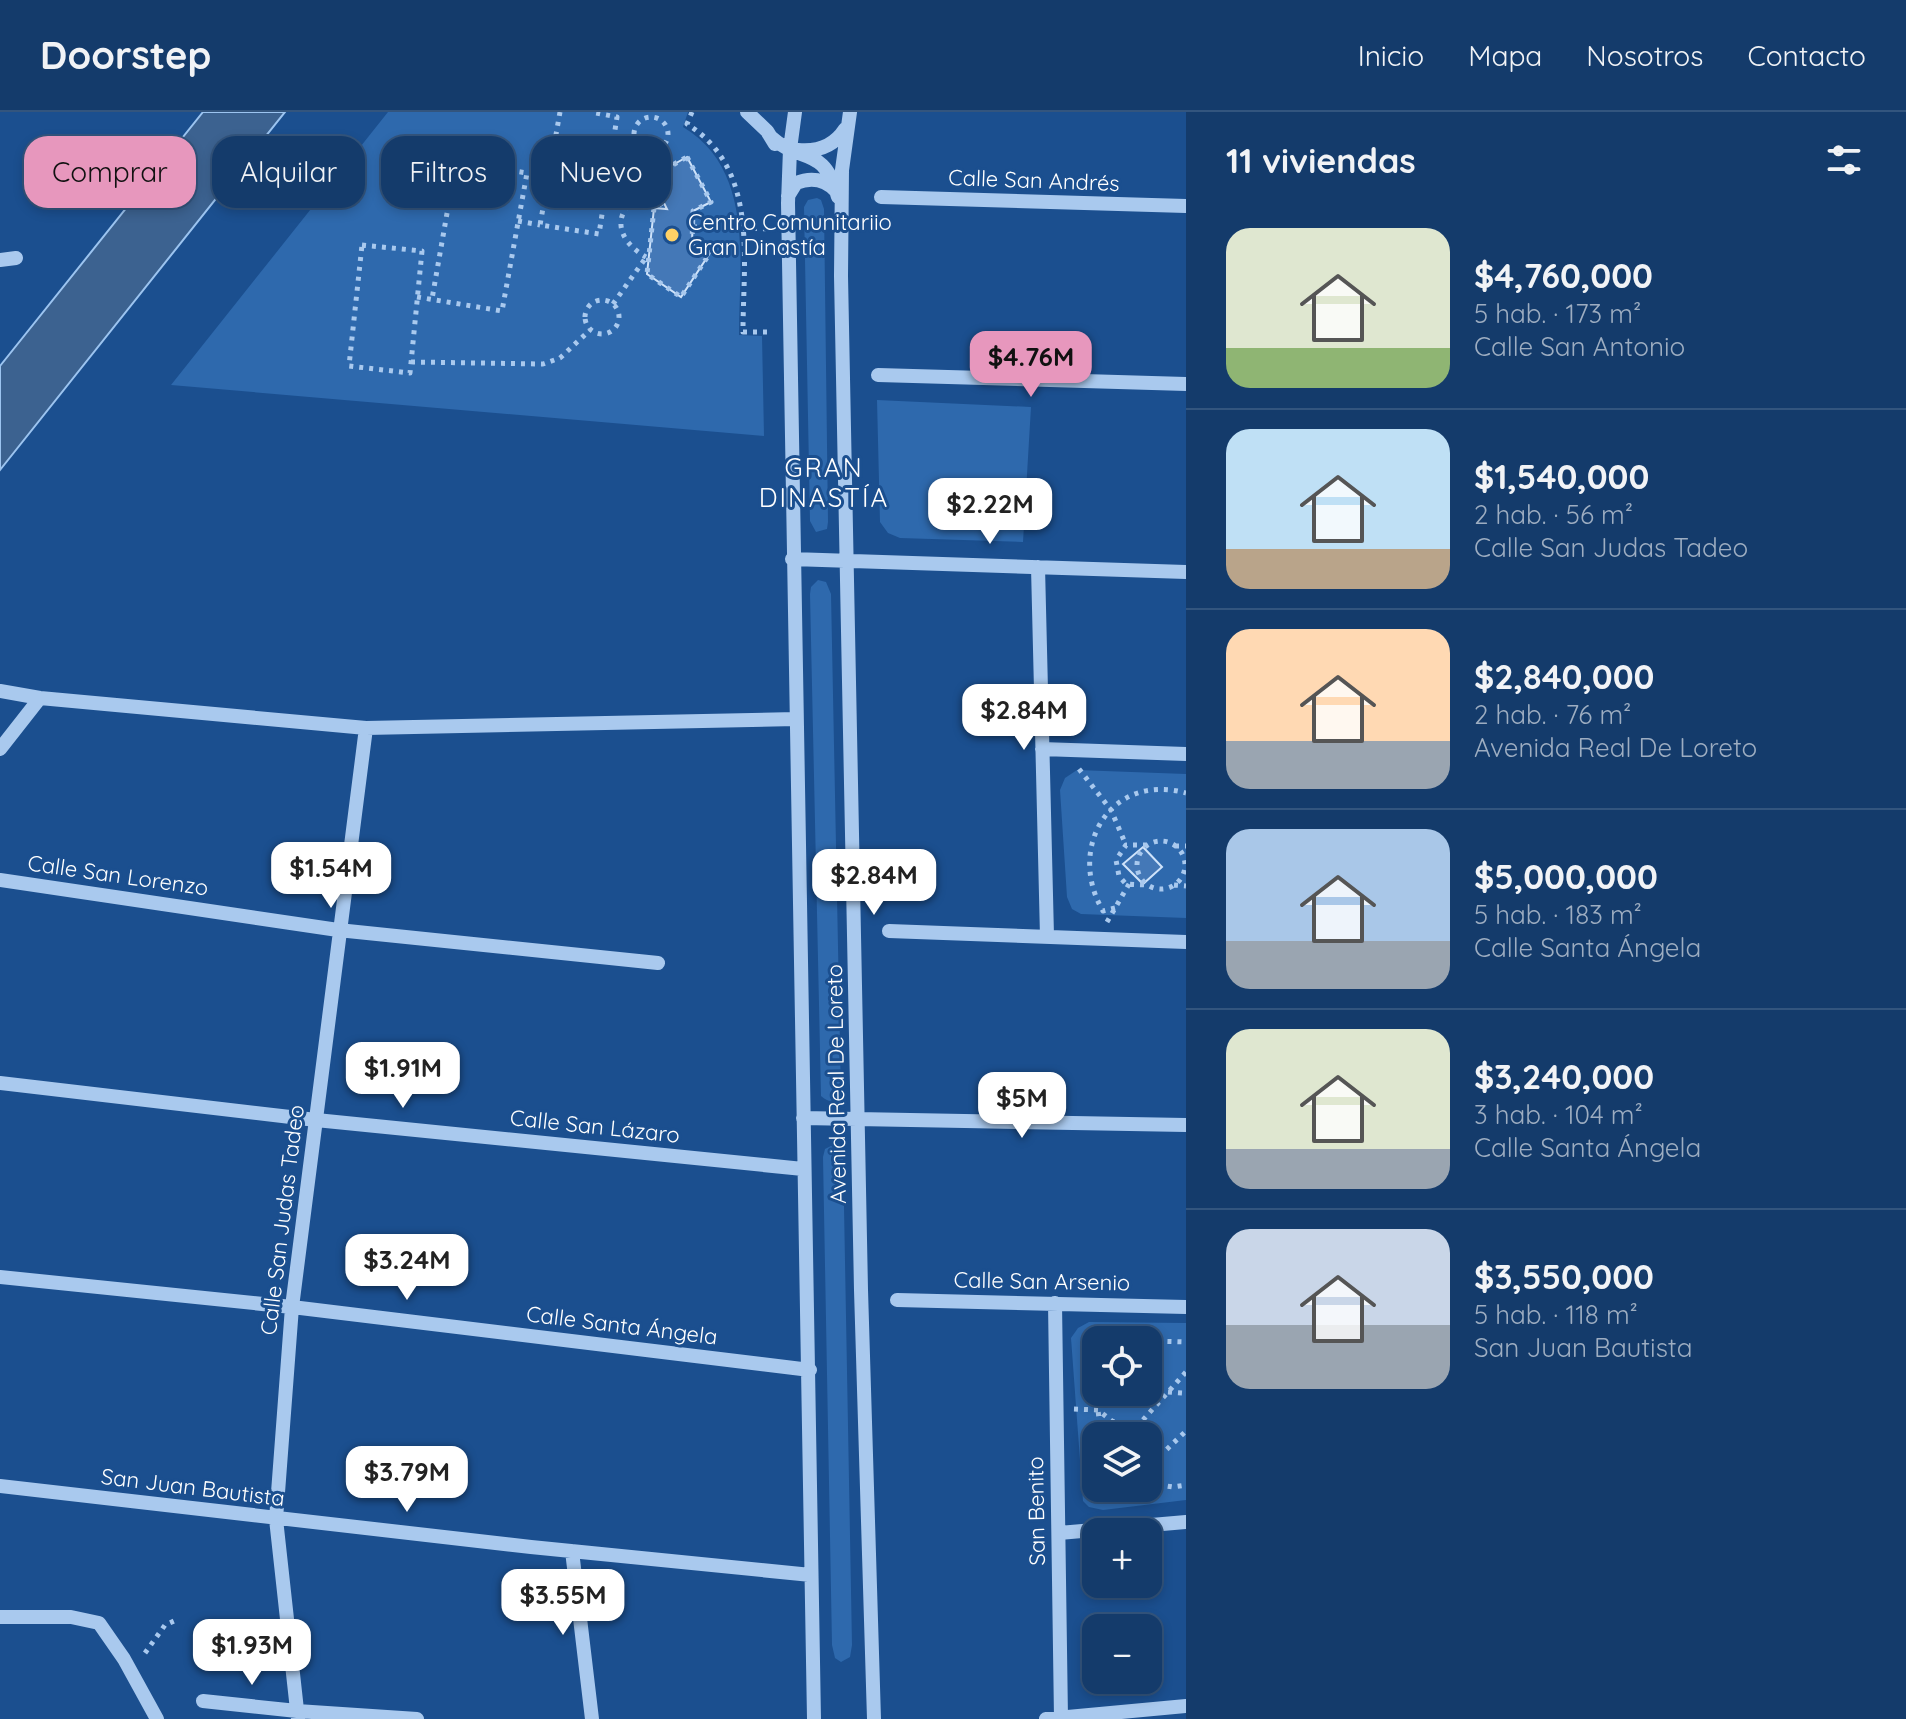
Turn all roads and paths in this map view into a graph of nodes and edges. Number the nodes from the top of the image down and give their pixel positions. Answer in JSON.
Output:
{"nodes":[{"id":1,"x":560,"y":112,"type":"edge"},
{"id":2,"x":591,"y":112,"type":"edge"},
{"id":3,"x":692,"y":112,"type":"edge"},
{"id":4,"x":747,"y":112,"type":"edge"},
{"id":5,"x":850,"y":114,"type":"edge"},
{"id":6,"x":794,"y":118,"type":"edge"},
{"id":7,"x":771,"y":137,"type":"junction"},
{"id":8,"x":790,"y":149,"type":"junction"},
{"id":9,"x":648,"y":151,"type":"joint"},
{"id":10,"x":671,"y":166,"type":"edge"},
{"id":11,"x":836,"y":191,"type":"junction"},
{"id":12,"x":788,"y":197,"type":"junction"},
{"id":13,"x":881,"y":197,"type":"dead end"},
{"id":14,"x":1186,"y":206,"type":"edge"},
{"id":15,"x":625,"y":208,"type":"edge"},
{"id":16,"x":654,"y":208,"type":"edge"},
{"id":17,"x":840,"y":215,"type":"junction"},
{"id":18,"x":518,"y":221,"type":"junction"},
{"id":19,"x":540,"y":225,"type":"junction"},
{"id":20,"x":693,"y":227,"type":"junction"},
{"id":21,"x":743,"y":228,"type":"junction"},
{"id":22,"x":788,"y":229,"type":"junction"},
{"id":23,"x":648,"y":255,"type":"junction"},
{"id":24,"x":16,"y":258,"type":"dead end"},
{"id":25,"x":0,"y":260,"type":"edge"},
{"id":26,"x":417,"y":297,"type":"junction"},
{"id":27,"x":432,"y":299,"type":"junction"},
{"id":28,"x":613,"y":304,"type":"junction"},
{"id":29,"x":590,"y":330,"type":"junction"},
{"id":30,"x":768,"y":347,"type":"dead end"},
{"id":31,"x":411,"y":362,"type":"junction"},
{"id":32,"x":878,"y":375,"type":"dead end"},
{"id":33,"x":1186,"y":384,"type":"edge"},
{"id":34,"x":792,"y":559,"type":"junction"},
{"id":35,"x":848,"y":561,"type":"junction"},
{"id":36,"x":1038,"y":567,"type":"junction"},
{"id":37,"x":1186,"y":572,"type":"edge"},
{"id":38,"x":0,"y":691,"type":"edge"},
{"id":39,"x":40,"y":698,"type":"junction"},
{"id":40,"x":796,"y":719,"type":"junction"},
{"id":41,"x":366,"y":728,"type":"junction"},
{"id":42,"x":0,"y":749,"type":"edge"},
{"id":43,"x":1042,"y":749,"type":"junction"},
{"id":44,"x":1064,"y":750,"type":"junction"},
{"id":45,"x":1186,"y":754,"type":"edge"},
{"id":46,"x":1186,"y":793,"type":"edge"},
{"id":47,"x":1111,"y":810,"type":"junction"},
{"id":48,"x":1103,"y":819,"type":"junction"},
{"id":49,"x":1116,"y":821,"type":"junction"},
{"id":50,"x":1126,"y":845,"type":"junction"},
{"id":51,"x":1148,"y":845,"type":"junction"},
{"id":52,"x":1174,"y":846,"type":"junction"},
{"id":53,"x":1186,"y":846,"type":"edge"},
{"id":54,"x":0,"y":880,"type":"edge"},
{"id":55,"x":1129,"y":884,"type":"junction"},
{"id":56,"x":1147,"y":885,"type":"junction"},
{"id":57,"x":1173,"y":885,"type":"junction"},
{"id":58,"x":1186,"y":886,"type":"edge"},
{"id":59,"x":1115,"y":908,"type":"junction"},
{"id":60,"x":338,"y":930,"type":"junction"},
{"id":61,"x":889,"y":931,"type":"dead end"},
{"id":62,"x":1047,"y":936,"type":"junction"},
{"id":63,"x":1098,"y":938,"type":"junction"},
{"id":64,"x":1186,"y":942,"type":"edge"},
{"id":65,"x":658,"y":963,"type":"dead end"},
{"id":66,"x":0,"y":1083,"type":"edge"},
{"id":67,"x":803,"y":1118,"type":"junction"},
{"id":68,"x":859,"y":1118,"type":"junction"},
{"id":69,"x":316,"y":1120,"type":"junction"},
{"id":70,"x":1186,"y":1125,"type":"edge"},
{"id":71,"x":803,"y":1169,"type":"junction"},
{"id":72,"x":0,"y":1277,"type":"edge"},
{"id":73,"x":897,"y":1300,"type":"dead end"},
{"id":74,"x":1055,"y":1303,"type":"junction"},
{"id":75,"x":292,"y":1307,"type":"junction"},
{"id":76,"x":1186,"y":1307,"type":"edge"},
{"id":77,"x":1162,"y":1341,"type":"edge"},
{"id":78,"x":1186,"y":1342,"type":"edge"},
{"id":79,"x":810,"y":1370,"type":"junction"},
{"id":80,"x":1186,"y":1372,"type":"edge"},
{"id":81,"x":1168,"y":1392,"type":"junction"},
{"id":82,"x":1186,"y":1396,"type":"edge"},
{"id":83,"x":1099,"y":1406,"type":"edge"},
{"id":84,"x":1098,"y":1410,"type":"junction"},
{"id":85,"x":1112,"y":1421,"type":"edge"},
{"id":86,"x":1099,"y":1422,"type":"edge"},
{"id":87,"x":1143,"y":1422,"type":"edge"},
{"id":88,"x":1186,"y":1431,"type":"edge"},
{"id":89,"x":1162,"y":1452,"type":"edge"},
{"id":90,"x":1162,"y":1485,"type":"edge"},
{"id":91,"x":1186,"y":1485,"type":"edge"},
{"id":92,"x":0,"y":1486,"type":"edge"},
{"id":93,"x":276,"y":1519,"type":"junction"},
{"id":94,"x":1186,"y":1522,"type":"edge"},
{"id":95,"x":1059,"y":1533,"type":"junction"},
{"id":96,"x":572,"y":1551,"type":"junction"},
{"id":97,"x":811,"y":1575,"type":"junction"},
{"id":98,"x":0,"y":1617,"type":"edge"},
{"id":99,"x":174,"y":1621,"type":"dead end"},
{"id":100,"x":124,"y":1659,"type":"junction"},
{"id":101,"x":203,"y":1701,"type":"dead end"},
{"id":102,"x":1186,"y":1706,"type":"edge"},
{"id":103,"x":298,"y":1715,"type":"edge"},
{"id":104,"x":1053,"y":1718,"type":"edge"},
{"id":105,"x":157,"y":1719,"type":"edge"},
{"id":106,"x":417,"y":1719,"type":"edge"},
{"id":107,"x":592,"y":1719,"type":"edge"},
{"id":108,"x":814,"y":1719,"type":"edge"},
{"id":109,"x":874,"y":1719,"type":"edge"}],
"edges":[{"from":1,"to":19,"type":"path"},
{"from":2,"to":19,"type":"path"},
{"from":3,"to":21,"type":"path"},
{"from":4,"to":7,"type":"street"},
{"from":5,"to":8,"type":"street"},
{"from":5,"to":17,"type":"street","name":"Avenida Real De Loreto"},
{"from":6,"to":7,"type":"street"},
{"from":6,"to":8,"type":"street","name":"Avenida Real De Loreto"},
{"from":7,"to":8,"type":"street"},
{"from":7,"to":12,"type":"street"},
{"from":8,"to":11,"type":"street"},
{"from":8,"to":12,"type":"street","name":"Avenida Real De Loreto"},
{"from":9,"to":9,"type":"path"},
{"from":10,"to":20,"type":"path"},
{"from":11,"to":12,"type":"street"},
{"from":11,"to":17,"type":"street"},
{"from":12,"to":22,"type":"street","name":"Avenida Real De Loreto"},
{"from":13,"to":14,"type":"street","name":"Calle San Andrés"},
{"from":15,"to":23,"type":"path"},
{"from":16,"to":23,"type":"path"},
{"from":17,"to":35,"type":"street","name":"Avenida Real De Loreto"},
{"from":18,"to":19,"type":"path"},
{"from":18,"to":27,"type":"path"},
{"from":18,"to":27,"type":"path"},
{"from":20,"to":21,"type":"path"},
{"from":20,"to":23,"type":"path"},
{"from":21,"to":22,"type":"path"},
{"from":21,"to":30,"type":"path"},
{"from":22,"to":34,"type":"street","name":"Avenida Real De Loreto"},
{"from":23,"to":28,"type":"path"},
{"from":24,"to":25,"type":"street"},
{"from":26,"to":27,"type":"path"},
{"from":26,"to":31,"type":"path"},
{"from":26,"to":31,"type":"path"},
{"from":28,"to":29,"type":"path"},
{"from":28,"to":29,"type":"path"},
{"from":29,"to":31,"type":"path"},
{"from":32,"to":33,"type":"street"},
{"from":34,"to":35,"type":"street"},
{"from":34,"to":40,"type":"street","name":"Avenida Real De Loreto"},
{"from":35,"to":36,"type":"street"},
{"from":35,"to":68,"type":"street","name":"Avenida Real De Loreto"},
{"from":36,"to":37,"type":"street"},
{"from":36,"to":43,"type":"street"},
{"from":38,"to":39,"type":"street"},
{"from":39,"to":41,"type":"street"},
{"from":39,"to":42,"type":"street"},
{"from":40,"to":41,"type":"street"},
{"from":40,"to":67,"type":"street","name":"Avenida Real De Loreto"},
{"from":41,"to":60,"type":"street","name":"Calle San Judas Tadeo"},
{"from":43,"to":44,"type":"street"},
{"from":43,"to":62,"type":"street"},
{"from":44,"to":45,"type":"street"},
{"from":44,"to":47,"type":"path"},
{"from":46,"to":47,"type":"path"},
{"from":47,"to":48,"type":"path"},
{"from":47,"to":49,"type":"path"},
{"from":48,"to":49,"type":"path"},
{"from":48,"to":59,"type":"path"},
{"from":49,"to":50,"type":"path"},
{"from":50,"to":51,"type":"path"},
{"from":50,"to":55,"type":"path"},
{"from":51,"to":52,"type":"path"},
{"from":51,"to":56,"type":"path"},
{"from":52,"to":53,"type":"path"},
{"from":52,"to":57,"type":"path"},
{"from":54,"to":60,"type":"street","name":"Calle San Lorenzo"},
{"from":55,"to":56,"type":"path"},
{"from":55,"to":59,"type":"path"},
{"from":56,"to":57,"type":"path"},
{"from":57,"to":58,"type":"path"},
{"from":59,"to":63,"type":"path"},
{"from":60,"to":65,"type":"street","name":"Calle San Lorenzo"},
{"from":60,"to":69,"type":"street","name":"Calle San Judas Tadeo"},
{"from":61,"to":62,"type":"street"},
{"from":62,"to":63,"type":"street"},
{"from":63,"to":64,"type":"street"},
{"from":66,"to":69,"type":"street","name":"Calle San Lázaro"},
{"from":67,"to":68,"type":"street"},
{"from":67,"to":71,"type":"street","name":"Avenida Real De Loreto"},
{"from":68,"to":70,"type":"street"},
{"from":68,"to":109,"type":"street","name":"Avenida Real De Loreto"},
{"from":69,"to":71,"type":"street","name":"Calle San Lázaro"},
{"from":69,"to":75,"type":"street","name":"Calle San Judas Tadeo"},
{"from":71,"to":79,"type":"street","name":"Avenida Real De Loreto"},
{"from":72,"to":75,"type":"street","name":"Calle Santa Ángela"},
{"from":73,"to":74,"type":"street","name":"Calle San Arsenio"},
{"from":74,"to":76,"type":"street","name":"Calle San Arsenio"},
{"from":74,"to":95,"type":"street","name":"San Benito"},
{"from":75,"to":79,"type":"street","name":"Calle Santa Ángela"},
{"from":75,"to":93,"type":"street","name":"Calle San Judas Tadeo"},
{"from":77,"to":78,"type":"path"},
{"from":79,"to":97,"type":"street","name":"Avenida Real De Loreto"},
{"from":80,"to":81,"type":"path"},
{"from":81,"to":82,"type":"path"},
{"from":81,"to":87,"type":"path"},
{"from":83,"to":84,"type":"path"},
{"from":84,"to":85,"type":"path"},
{"from":84,"to":86,"type":"path"},
{"from":88,"to":89,"type":"path"},
{"from":90,"to":91,"type":"path"},
{"from":92,"to":93,"type":"street","name":"San Juan Bautista"},
{"from":93,"to":96,"type":"street","name":"San Juan Bautista"},
{"from":93,"to":103,"type":"street","name":"Calle San Judas Tadeo"},
{"from":94,"to":95,"type":"street"},
{"from":95,"to":104,"type":"street","name":"San Benito"},
{"from":96,"to":97,"type":"street","name":"San Juan Bautista"},
{"from":96,"to":107,"type":"street"},
{"from":97,"to":108,"type":"street","name":"Avenida Real De Loreto"},
{"from":98,"to":100,"type":"street"},
{"from":99,"to":100,"type":"path"},
{"from":100,"to":105,"type":"street"},
{"from":101,"to":103,"type":"street"},
{"from":102,"to":104,"type":"street"},
{"from":103,"to":106,"type":"street"}]}
